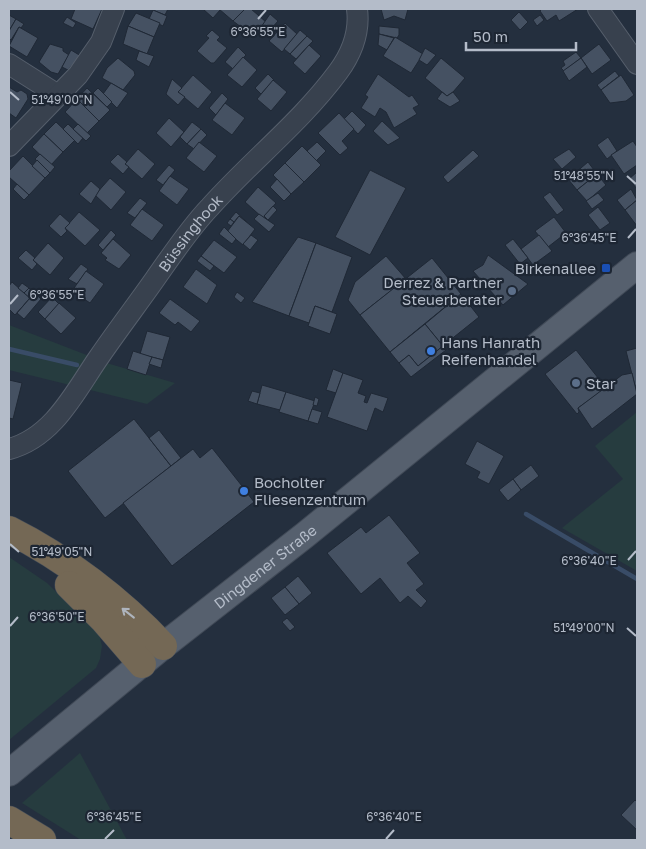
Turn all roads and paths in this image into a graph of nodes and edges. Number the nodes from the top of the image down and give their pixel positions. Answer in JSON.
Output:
{"nodes":[{"id":1,"x":114,"y":9,"type":"edge"},
{"id":2,"x":357,"y":9,"type":"edge"},
{"id":3,"x":598,"y":9,"type":"edge"},
{"id":4,"x":9,"y":64,"type":"edge"},
{"id":5,"x":637,"y":64,"type":"edge"},
{"id":6,"x":58,"y":95,"type":"junction"},
{"id":7,"x":9,"y":146,"type":"edge"},
{"id":8,"x":636,"y":268,"type":"edge"},
{"id":9,"x":9,"y":449,"type":"edge"},
{"id":10,"x":9,"y":530,"type":"edge"},
{"id":11,"x":9,"y":543,"type":"edge"},
{"id":12,"x":163,"y":646,"type":"junction"},
{"id":13,"x":142,"y":664,"type":"junction"},
{"id":14,"x":9,"y":774,"type":"edge"},
{"id":15,"x":13,"y":830,"type":"edge"},
{"id":16,"x":42,"y":840,"type":"edge"}],
"edges":[{"from":1,"to":6,"type":"street"},
{"from":2,"to":9,"type":"street","name":"Büssinghook"},
{"from":3,"to":5,"type":"street"},
{"from":4,"to":6,"type":"street"},
{"from":6,"to":7,"type":"street"},
{"from":8,"to":12,"type":"main road","name":"Dingdener Straße"},
{"from":12,"to":10,"type":"highway","one_way":true},
{"from":11,"to":13,"type":"highway"},
{"from":12,"to":13,"type":"main road","name":"Dingdener Straße"},
{"from":13,"to":14,"type":"main road","name":"Dingdener Straße"},
{"from":15,"to":16,"type":"highway"}]}
